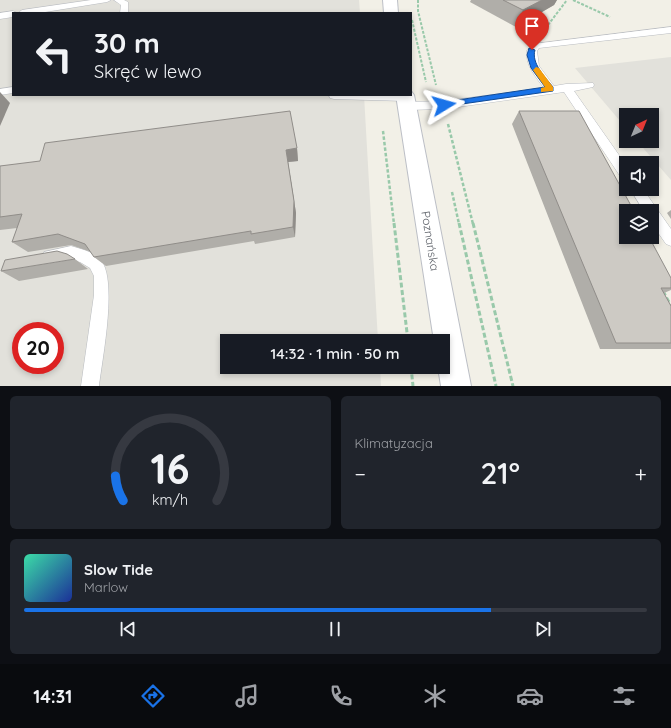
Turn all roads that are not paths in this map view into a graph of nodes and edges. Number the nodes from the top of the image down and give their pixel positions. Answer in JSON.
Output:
{"nodes":[{"id":1,"x":107,"y":0,"type":"edge"},
{"id":2,"x":118,"y":0,"type":"edge"},
{"id":3,"x":390,"y":0,"type":"edge"},
{"id":4,"x":29,"y":12,"type":"edge"},
{"id":5,"x":124,"y":12,"type":"edge"},
{"id":6,"x":391,"y":12,"type":"edge"},
{"id":7,"x":12,"y":14,"type":"edge"},
{"id":8,"x":0,"y":16,"type":"edge"},
{"id":9,"x":671,"y":30,"type":"edge"},
{"id":10,"x":589,"y":85,"type":"dead end"},
{"id":11,"x":566,"y":87,"type":"junction"},
{"id":12,"x":550,"y":89,"type":"junction"},
{"id":13,"x":12,"y":90,"type":"edge"},
{"id":14,"x":0,"y":92,"type":"edge"},
{"id":15,"x":379,"y":96,"type":"edge"},
{"id":16,"x":406,"y":99,"type":"edge"},
{"id":17,"x":619,"y":165,"type":"edge"},
{"id":18,"x":659,"y":223,"type":"edge"},
{"id":19,"x":671,"y":240,"type":"edge"},
{"id":20,"x":31,"y":260,"type":"edge"},
{"id":21,"x":90,"y":386,"type":"edge"},
{"id":22,"x":456,"y":386,"type":"edge"}],
"edges":[{"from":1,"to":4,"type":"lane"},
{"from":2,"to":5,"type":"lane"},
{"from":3,"to":6,"type":"main road"},
{"from":7,"to":8,"type":"lane"},
{"from":9,"to":12,"type":"lane"},
{"from":10,"to":11,"type":"lane"},
{"from":11,"to":12,"type":"lane"},
{"from":11,"to":17,"type":"lane"},
{"from":12,"to":16,"type":"lane"},
{"from":13,"to":14,"type":"lane"},
{"from":15,"to":16,"type":"lane"},
{"from":16,"to":22,"type":"main road","name":"Poznańska"},
{"from":18,"to":19,"type":"lane"},
{"from":20,"to":21,"type":"lane"}]}
